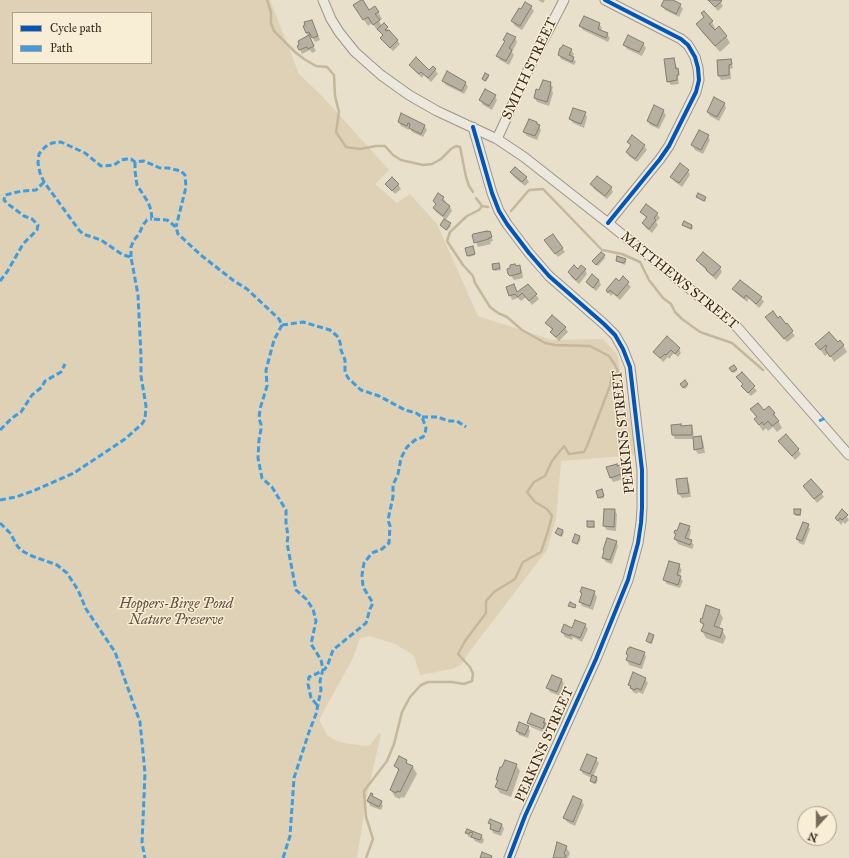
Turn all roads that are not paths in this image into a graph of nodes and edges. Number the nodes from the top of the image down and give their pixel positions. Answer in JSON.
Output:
{"nodes":[{"id":1,"x":323,"y":0,"type":"edge"},
{"id":2,"x":564,"y":0,"type":"edge"},
{"id":3,"x":605,"y":0,"type":"edge"},
{"id":4,"x":473,"y":127,"type":"junction"},
{"id":5,"x":497,"y":139,"type":"junction"},
{"id":6,"x":608,"y":223,"type":"junction"},
{"id":7,"x":849,"y":455,"type":"edge"},
{"id":8,"x":509,"y":858,"type":"edge"}],
"edges":[{"from":1,"to":4,"type":"street","name":"MATTHEWS STREET"},
{"from":2,"to":5,"type":"street","name":"SMITH STREET"},
{"from":3,"to":6,"type":"street"},
{"from":4,"to":5,"type":"street","name":"MATTHEWS STREET"},
{"from":4,"to":8,"type":"street","name":"PERKINS STREET"},
{"from":5,"to":6,"type":"street","name":"MATTHEWS STREET"},
{"from":6,"to":7,"type":"street","name":"MATTHEWS STREET"}]}
